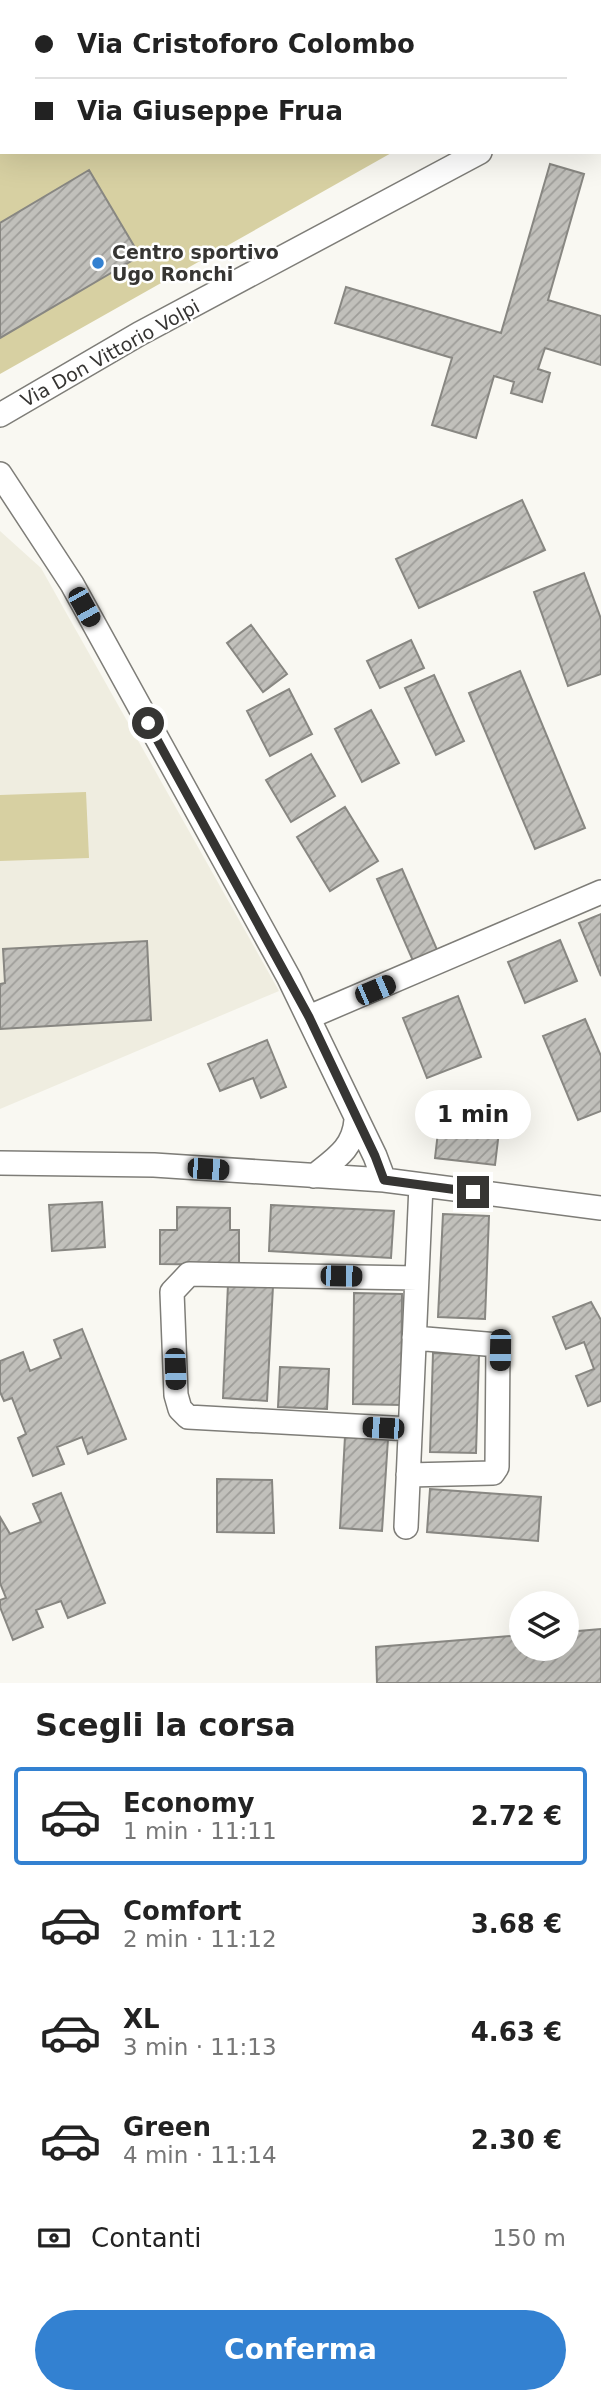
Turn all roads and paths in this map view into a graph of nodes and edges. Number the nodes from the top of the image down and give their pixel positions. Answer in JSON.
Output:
{"nodes":[{"id":1,"x":476,"y":154,"type":"edge"},
{"id":2,"x":0,"y":415,"type":"edge"},
{"id":3,"x":0,"y":474,"type":"edge"},
{"id":4,"x":0,"y":504,"type":"edge"},
{"id":5,"x":72,"y":584,"type":"junction"},
{"id":6,"x":601,"y":892,"type":"edge"},
{"id":7,"x":309,"y":1017,"type":"junction"},
{"id":8,"x":356,"y":1120,"type":"junction"},
{"id":9,"x":0,"y":1163,"type":"edge"},
{"id":10,"x":314,"y":1176,"type":"junction"},
{"id":11,"x":384,"y":1180,"type":"junction"},
{"id":12,"x":421,"y":1185,"type":"junction"},
{"id":13,"x":601,"y":1208,"type":"edge"},
{"id":14,"x":417,"y":1278,"type":"junction"},
{"id":15,"x":414,"y":1338,"type":"junction"},
{"id":16,"x":410,"y":1429,"type":"junction"},
{"id":17,"x":408,"y":1475,"type":"junction"},
{"id":18,"x":406,"y":1527,"type":"dead end"}],
"edges":[{"from":1,"to":2,"type":"street","name":"Via Don Vittorio Volpi"},
{"from":3,"to":5,"type":"street"},
{"from":4,"to":5,"type":"street"},
{"from":5,"to":7,"type":"street"},
{"from":6,"to":7,"type":"street"},
{"from":7,"to":8,"type":"street"},
{"from":8,"to":10,"type":"street"},
{"from":8,"to":11,"type":"street"},
{"from":9,"to":10,"type":"street"},
{"from":10,"to":11,"type":"street"},
{"from":11,"to":12,"type":"street"},
{"from":12,"to":13,"type":"street"},
{"from":12,"to":14,"type":"street"},
{"from":14,"to":15,"type":"street"},
{"from":14,"to":16,"type":"street"},
{"from":15,"to":16,"type":"street"},
{"from":15,"to":17,"type":"street"},
{"from":16,"to":17,"type":"street"},
{"from":17,"to":18,"type":"street"}]}
